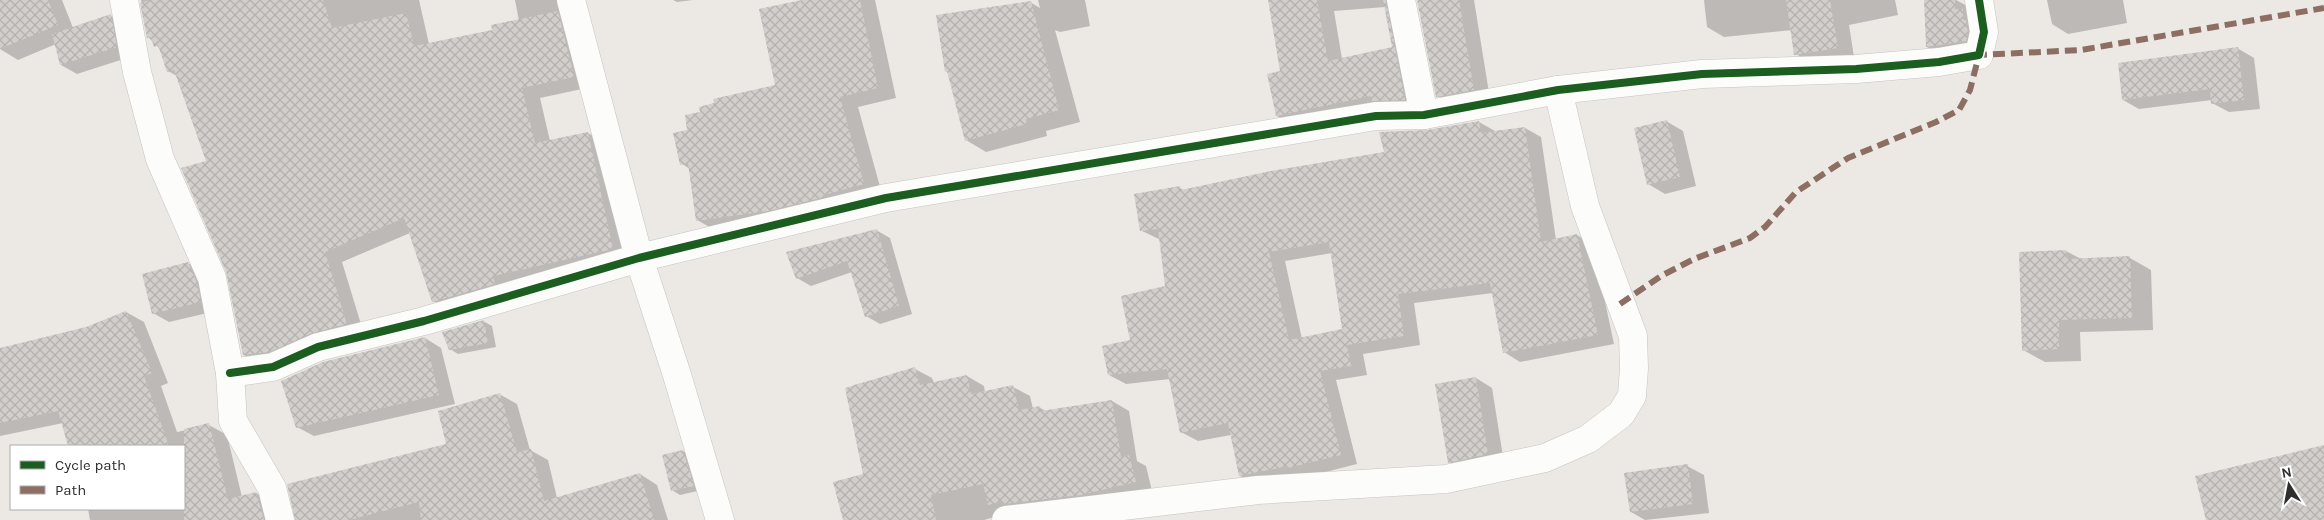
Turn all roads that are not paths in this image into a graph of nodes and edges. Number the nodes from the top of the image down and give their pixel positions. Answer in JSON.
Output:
{"nodes":[{"id":1,"x":124,"y":0,"type":"edge"},
{"id":2,"x":571,"y":0,"type":"edge"},
{"id":3,"x":1401,"y":0,"type":"edge"},
{"id":4,"x":1979,"y":0,"type":"edge"},
{"id":5,"x":1558,"y":90,"type":"junction"},
{"id":6,"x":1424,"y":115,"type":"junction"},
{"id":7,"x":639,"y":258,"type":"junction"},
{"id":8,"x":230,"y":374,"type":"junction"},
{"id":9,"x":280,"y":520,"type":"edge"},
{"id":10,"x":720,"y":520,"type":"edge"},
{"id":11,"x":1006,"y":520,"type":"edge"}],
"edges":[{"from":1,"to":8,"type":"street"},
{"from":2,"to":7,"type":"street"},
{"from":3,"to":6,"type":"street"},
{"from":4,"to":5,"type":"street"},
{"from":5,"to":6,"type":"street"},
{"from":5,"to":11,"type":"street"},
{"from":6,"to":7,"type":"street"},
{"from":7,"to":8,"type":"street"},
{"from":7,"to":10,"type":"street"},
{"from":8,"to":9,"type":"street"}]}
